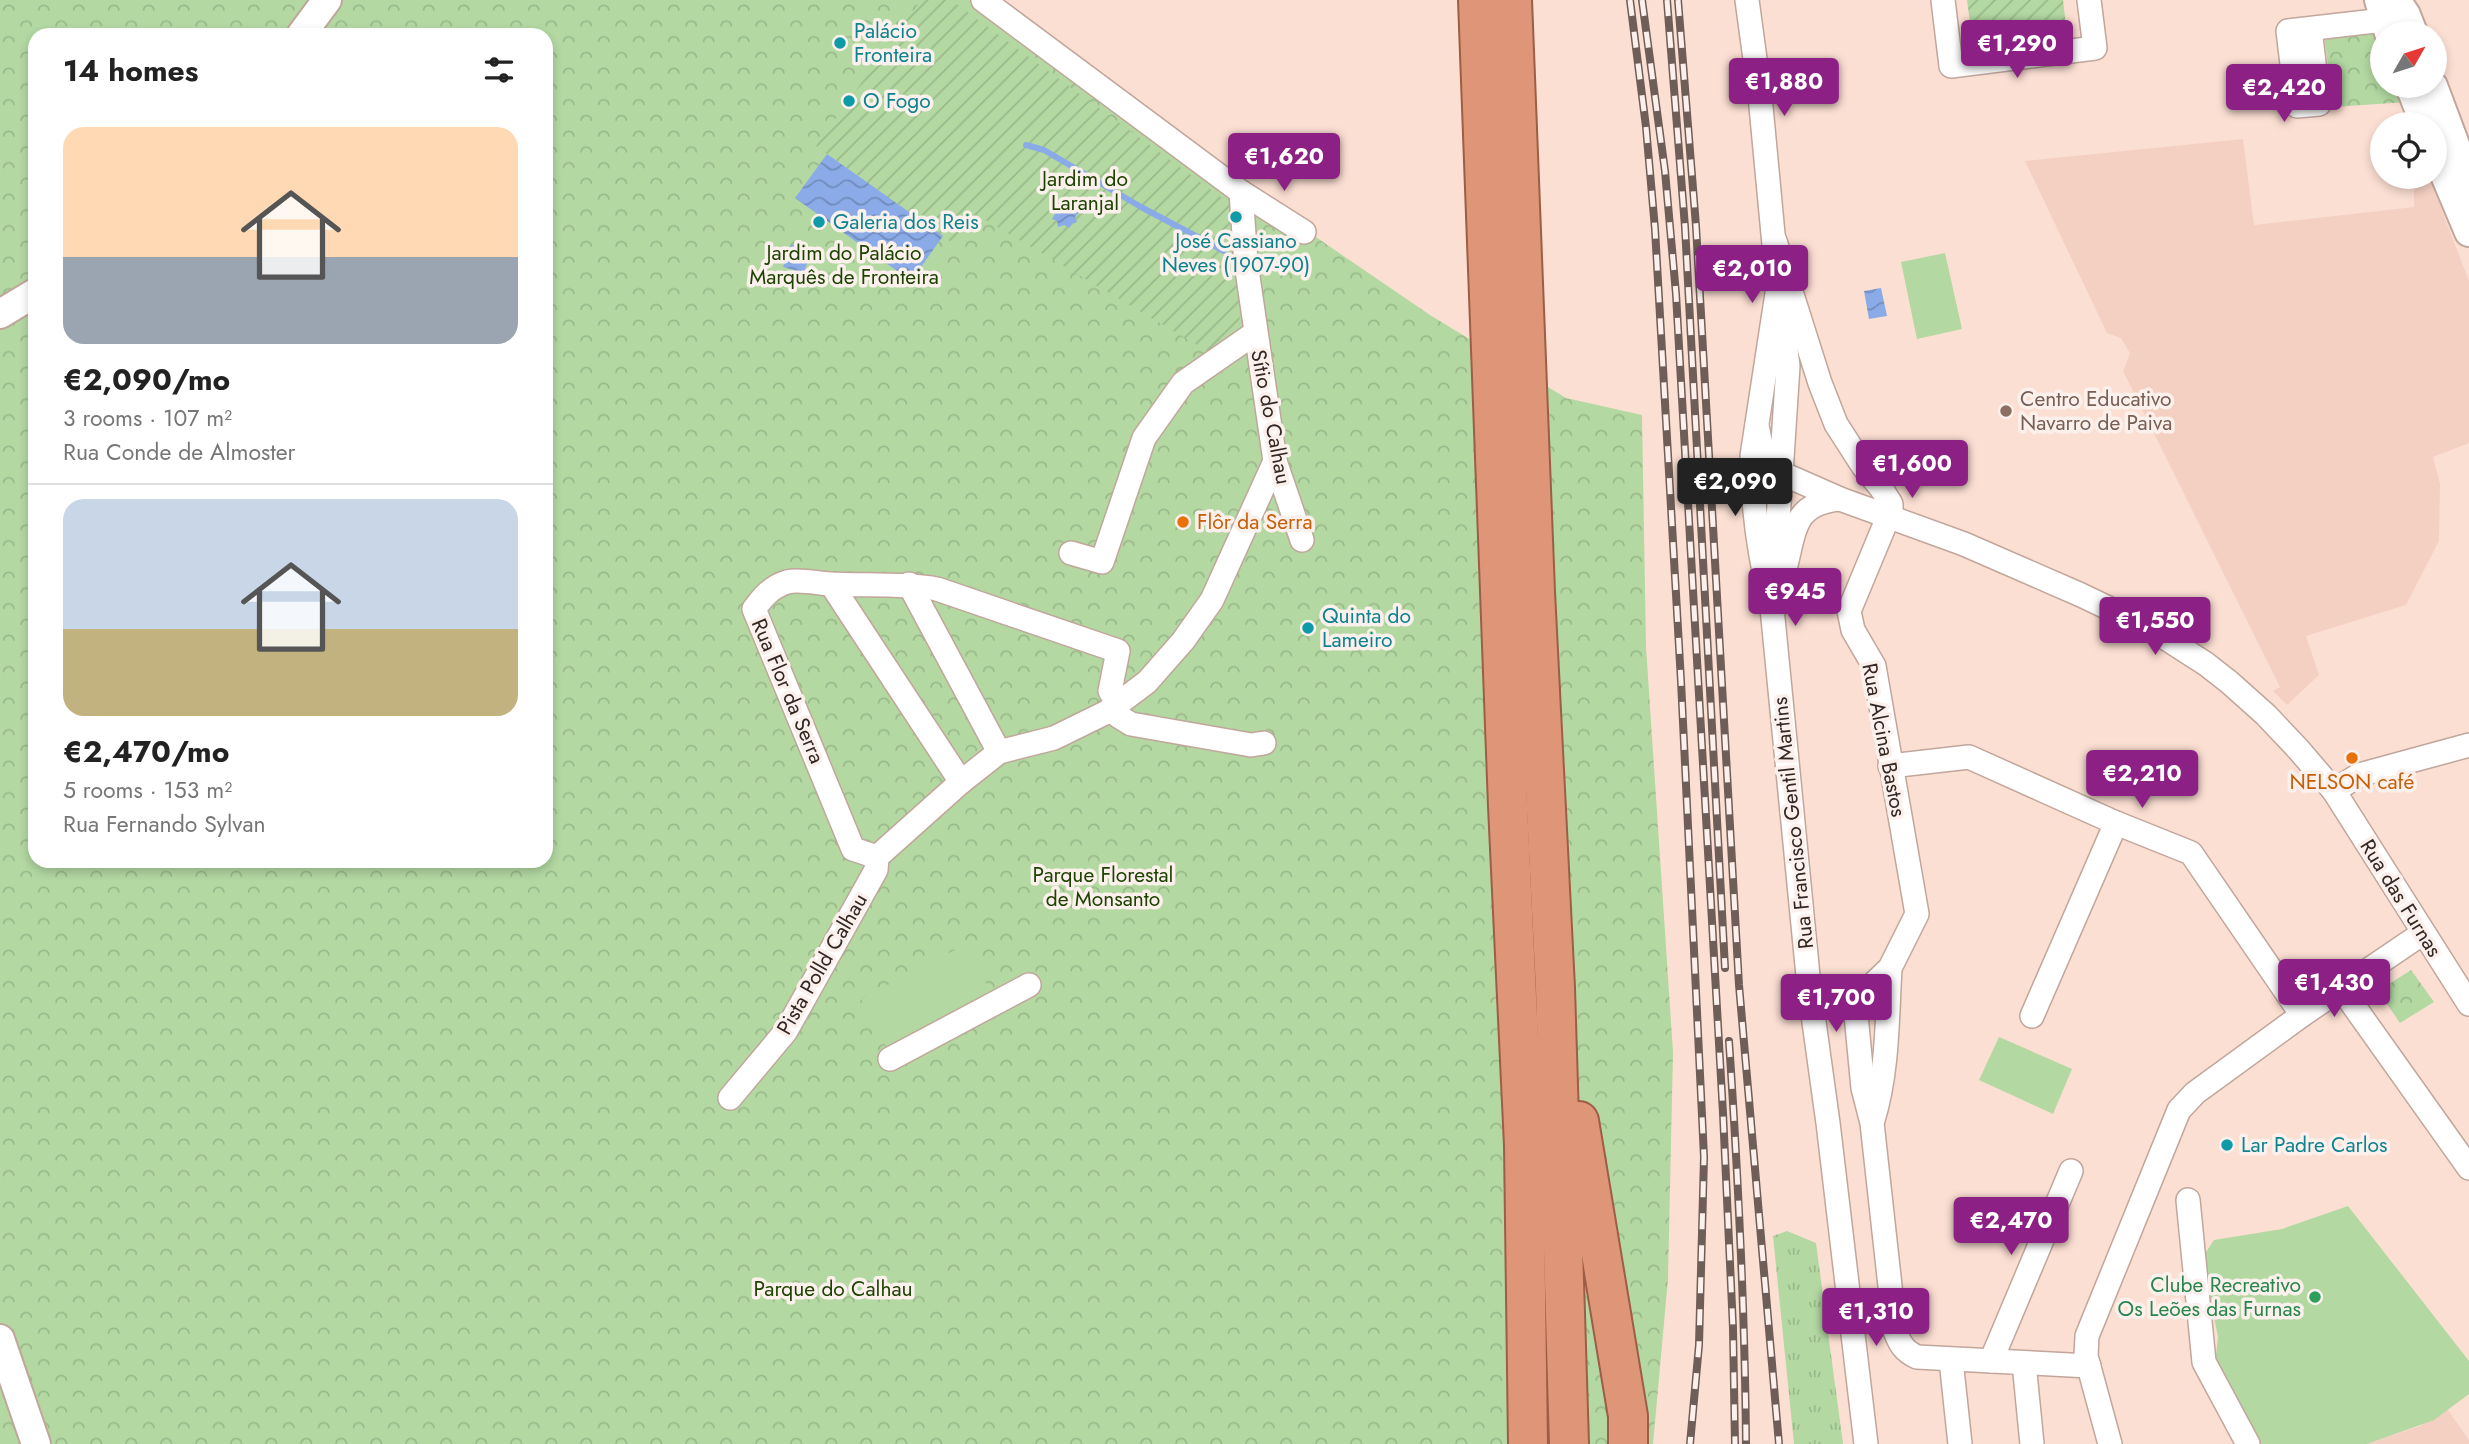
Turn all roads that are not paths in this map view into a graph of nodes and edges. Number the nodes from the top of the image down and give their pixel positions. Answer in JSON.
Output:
{"nodes":[{"id":1,"x":327,"y":0,"type":"edge"},
{"id":2,"x":983,"y":0,"type":"edge"},
{"id":3,"x":1478,"y":0,"type":"edge"},
{"id":4,"x":1512,"y":0,"type":"edge"},
{"id":5,"x":1747,"y":0,"type":"edge"},
{"id":6,"x":1943,"y":0,"type":"edge"},
{"id":7,"x":2089,"y":0,"type":"edge"},
{"id":8,"x":2387,"y":13,"type":"edge"},
{"id":9,"x":2408,"y":21,"type":"edge"},
{"id":10,"x":306,"y":28,"type":"edge"},
{"id":11,"x":2310,"y":29,"type":"dead end"},
{"id":12,"x":2438,"y":98,"type":"edge"},
{"id":13,"x":2447,"y":175,"type":"edge"},
{"id":14,"x":2469,"y":182,"type":"edge"},
{"id":15,"x":1241,"y":192,"type":"junction"},
{"id":16,"x":2467,"y":216,"type":"edge"},
{"id":17,"x":1304,"y":232,"type":"dead end"},
{"id":18,"x":1775,"y":241,"type":"junction"},
{"id":19,"x":1778,"y":287,"type":"junction"},
{"id":20,"x":28,"y":297,"type":"edge"},
{"id":21,"x":0,"y":313,"type":"edge"},
{"id":22,"x":1255,"y":333,"type":"junction"},
{"id":23,"x":1757,"y":426,"type":"junction"},
{"id":24,"x":1275,"y":461,"type":"junction"},
{"id":25,"x":1781,"y":473,"type":"junction"},
{"id":26,"x":1881,"y":488,"type":"junction"},
{"id":27,"x":1840,"y":499,"type":"junction"},
{"id":28,"x":1888,"y":517,"type":"junction"},
{"id":29,"x":1302,"y":540,"type":"dead end"},
{"id":30,"x":1964,"y":544,"type":"junction"},
{"id":31,"x":1071,"y":554,"type":"dead end"},
{"id":32,"x":1783,"y":578,"type":"junction"},
{"id":33,"x":831,"y":584,"type":"junction"},
{"id":34,"x":909,"y":584,"type":"junction"},
{"id":35,"x":1772,"y":608,"type":"junction"},
{"id":36,"x":1116,"y":705,"type":"junction"},
{"id":37,"x":1264,"y":743,"type":"dead end"},
{"id":38,"x":2469,"y":745,"type":"edge"},
{"id":39,"x":999,"y":752,"type":"junction"},
{"id":40,"x":1890,"y":766,"type":"junction"},
{"id":41,"x":961,"y":782,"type":"junction"},
{"id":42,"x":2334,"y":791,"type":"junction"},
{"id":43,"x":2116,"y":823,"type":"junction"},
{"id":44,"x":877,"y":857,"type":"junction"},
{"id":45,"x":2423,"y":933,"type":"junction"},
{"id":46,"x":1890,"y":968,"type":"junction"},
{"id":47,"x":1029,"y":985,"type":"dead end"},
{"id":48,"x":1555,"y":988,"type":"junction"},
{"id":49,"x":2341,"y":988,"type":"junction"},
{"id":50,"x":2469,"y":1004,"type":"edge"},
{"id":51,"x":2302,"y":1015,"type":"junction"},
{"id":52,"x":2032,"y":1016,"type":"dead end"},
{"id":53,"x":890,"y":1059,"type":"dead end"},
{"id":54,"x":730,"y":1098,"type":"dead end"},
{"id":55,"x":1872,"y":1123,"type":"junction"},
{"id":56,"x":2469,"y":1168,"type":"edge"},
{"id":57,"x":2071,"y":1171,"type":"dead end"},
{"id":58,"x":2188,"y":1200,"type":"dead end"},
{"id":59,"x":0,"y":1339,"type":"edge"},
{"id":60,"x":1951,"y":1360,"type":"junction"},
{"id":61,"x":1991,"y":1361,"type":"junction"},
{"id":62,"x":2024,"y":1363,"type":"junction"},
{"id":63,"x":2088,"y":1366,"type":"junction"},
{"id":64,"x":36,"y":1444,"type":"edge"},
{"id":65,"x":1528,"y":1444,"type":"edge"},
{"id":66,"x":1569,"y":1444,"type":"edge"},
{"id":67,"x":1628,"y":1444,"type":"edge"},
{"id":68,"x":1866,"y":1444,"type":"edge"},
{"id":69,"x":1960,"y":1444,"type":"edge"},
{"id":70,"x":2032,"y":1444,"type":"edge"},
{"id":71,"x":2110,"y":1444,"type":"edge"},
{"id":72,"x":2248,"y":1444,"type":"edge"}],
"edges":[{"from":1,"to":10,"type":"street"},
{"from":2,"to":15,"type":"street"},
{"from":3,"to":65,"type":"highway"},
{"from":4,"to":48,"type":"highway"},
{"from":5,"to":18,"type":"street"},
{"from":6,"to":7,"type":"street"},
{"from":8,"to":9,"type":"street"},
{"from":8,"to":11,"type":"street"},
{"from":12,"to":14,"type":"street"},
{"from":13,"to":16,"type":"street"},
{"from":15,"to":17,"type":"street"},
{"from":15,"to":22,"type":"street","name":"Sítio do Calhau"},
{"from":18,"to":19,"type":"street"},
{"from":18,"to":26,"type":"street"},
{"from":19,"to":23,"type":"street"},
{"from":19,"to":25,"type":"street","name":"Rua Francisco Gentil Martins"},
{"from":20,"to":21,"type":"street"},
{"from":22,"to":24,"type":"street","name":"Sítio do Calhau"},
{"from":22,"to":31,"type":"street","name":"Sítio do Calhau"},
{"from":23,"to":25,"type":"street"},
{"from":23,"to":35,"type":"street"},
{"from":24,"to":29,"type":"street","name":"Sítio do Calhau"},
{"from":24,"to":36,"type":"street"},
{"from":25,"to":27,"type":"street"},
{"from":25,"to":32,"type":"street","name":"Rua Francisco Gentil Martins"},
{"from":26,"to":28,"type":"street"},
{"from":26,"to":30,"type":"street"},
{"from":27,"to":28,"type":"street"},
{"from":27,"to":32,"type":"street","name":"Rua Francisco Gentil Martins"},
{"from":28,"to":30,"type":"street"},
{"from":28,"to":40,"type":"street","name":"Rua Alcina Bastos"},
{"from":30,"to":42,"type":"street","name":"Rua das Furnas"},
{"from":32,"to":35,"type":"street","name":"Rua Francisco Gentil Martins"},
{"from":33,"to":34,"type":"street","name":"Rua Flor da Serra"},
{"from":33,"to":41,"type":"street"},
{"from":33,"to":44,"type":"street","name":"Rua Flor da Serra"},
{"from":34,"to":36,"type":"street","name":"Rua Flor da Serra"},
{"from":34,"to":39,"type":"street"},
{"from":35,"to":68,"type":"street","name":"Rua Francisco Gentil Martins"},
{"from":36,"to":37,"type":"street"},
{"from":36,"to":39,"type":"street"},
{"from":38,"to":42,"type":"street"},
{"from":39,"to":41,"type":"street"},
{"from":40,"to":43,"type":"street"},
{"from":40,"to":46,"type":"street","name":"Rua Alcina Bastos"},
{"from":41,"to":44,"type":"street"},
{"from":42,"to":45,"type":"street","name":"Rua das Furnas"},
{"from":43,"to":51,"type":"street"},
{"from":43,"to":52,"type":"street"},
{"from":44,"to":54,"type":"street","name":"Pista Polld Calhau"},
{"from":45,"to":49,"type":"street"},
{"from":45,"to":50,"type":"street","name":"Rua das Furnas"},
{"from":46,"to":55,"type":"street","name":"Rua Alcina Bastos"},
{"from":46,"to":55,"type":"street","name":"Rua Alcina Bastos"},
{"from":47,"to":53,"type":"street"},
{"from":48,"to":66,"type":"highway"},
{"from":48,"to":67,"type":"highway"},
{"from":49,"to":51,"type":"street"},
{"from":49,"to":56,"type":"street"},
{"from":51,"to":63,"type":"street"},
{"from":55,"to":60,"type":"street","name":"Rua Alcina Bastos"},
{"from":57,"to":61,"type":"street"},
{"from":58,"to":72,"type":"street"},
{"from":59,"to":64,"type":"street"},
{"from":60,"to":61,"type":"street","name":"Rua Alcina Bastos"},
{"from":60,"to":69,"type":"street"},
{"from":61,"to":62,"type":"street","name":"Rua Alcina Bastos"},
{"from":62,"to":63,"type":"street","name":"Rua Alcina Bastos"},
{"from":62,"to":70,"type":"street"},
{"from":63,"to":71,"type":"street"}]}
